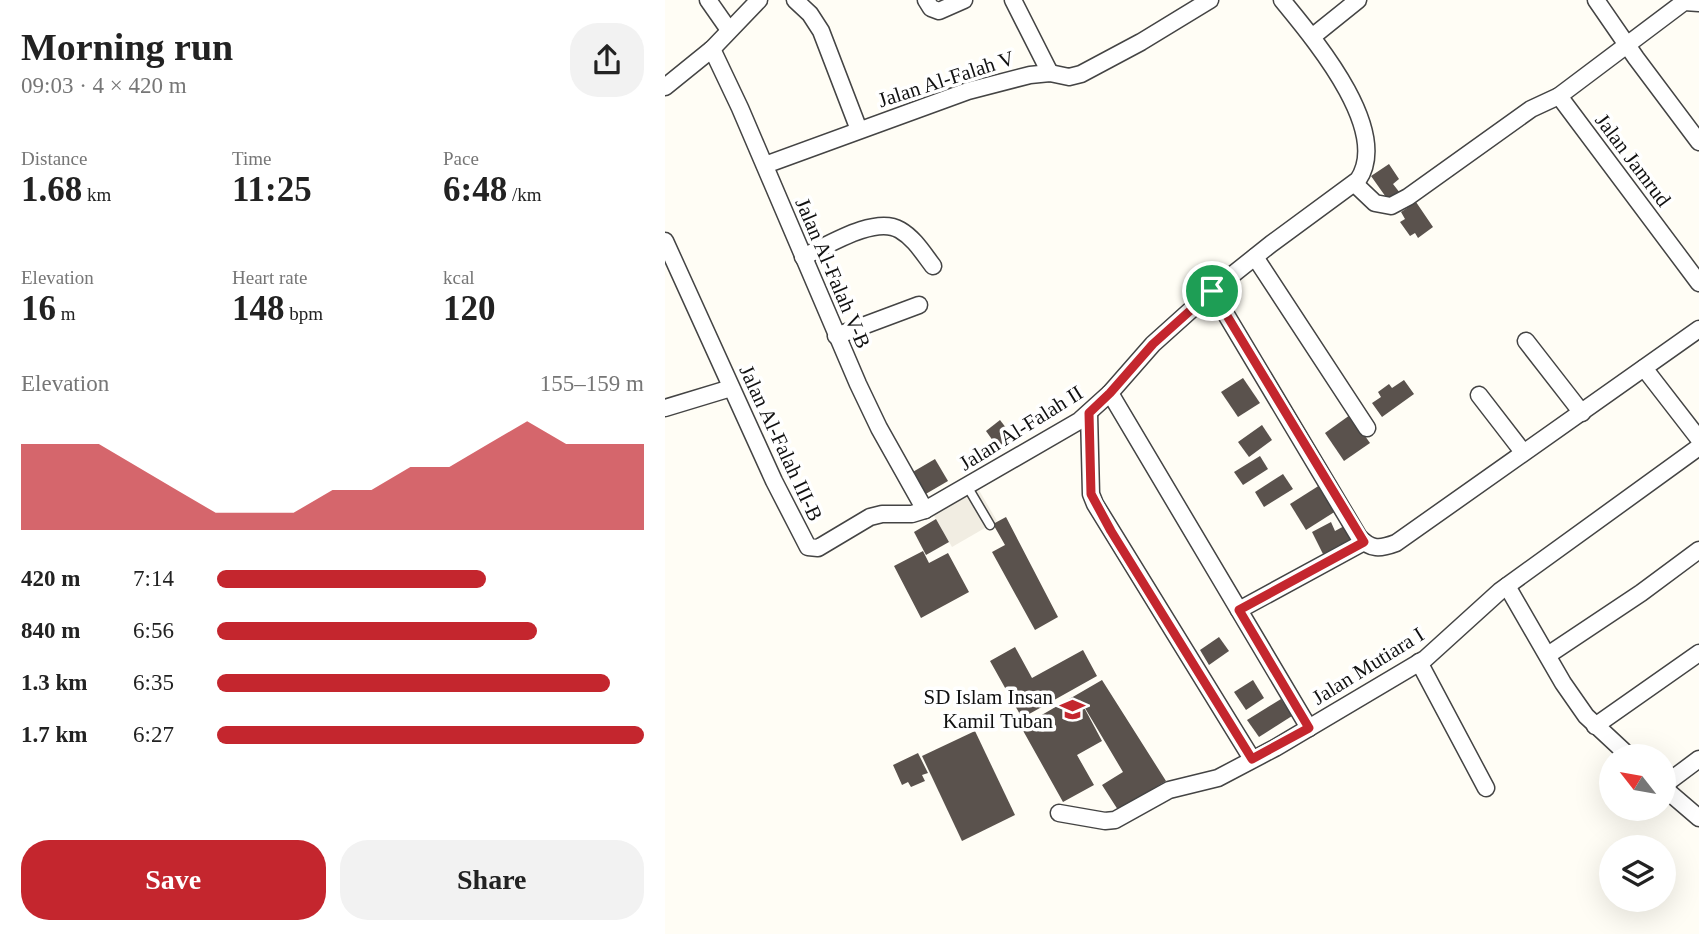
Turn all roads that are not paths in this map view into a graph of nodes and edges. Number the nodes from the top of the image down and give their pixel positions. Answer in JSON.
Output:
{"nodes":[{"id":1,"x":708,"y":0,"type":"edge"},
{"id":2,"x":759,"y":0,"type":"edge"},
{"id":3,"x":795,"y":0,"type":"edge"},
{"id":4,"x":926,"y":0,"type":"edge"},
{"id":5,"x":964,"y":0,"type":"edge"},
{"id":6,"x":1013,"y":0,"type":"edge"},
{"id":7,"x":1210,"y":0,"type":"edge"},
{"id":8,"x":1282,"y":0,"type":"edge"},
{"id":9,"x":1358,"y":0,"type":"edge"},
{"id":10,"x":1699,"y":3,"type":"edge"},
{"id":11,"x":1598,"y":4,"type":"edge"},
{"id":12,"x":729,"y":30,"type":"junction"},
{"id":13,"x":1312,"y":37,"type":"junction"},
{"id":14,"x":1627,"y":46,"type":"junction"},
{"id":15,"x":712,"y":49,"type":"junction"},
{"id":16,"x":1050,"y":73,"type":"junction"},
{"id":17,"x":665,"y":87,"type":"edge"},
{"id":18,"x":1559,"y":96,"type":"junction"},
{"id":19,"x":859,"y":130,"type":"junction"},
{"id":20,"x":1699,"y":142,"type":"edge"},
{"id":21,"x":765,"y":165,"type":"junction"},
{"id":22,"x":1355,"y":184,"type":"junction"},
{"id":23,"x":665,"y":241,"type":"edge"},
{"id":24,"x":803,"y":257,"type":"junction"},
{"id":25,"x":1255,"y":257,"type":"junction"},
{"id":26,"x":933,"y":266,"type":"dead end"},
{"id":27,"x":1699,"y":283,"type":"edge"},
{"id":28,"x":1212,"y":291,"type":"junction"},
{"id":29,"x":919,"y":305,"type":"dead end"},
{"id":30,"x":1699,"y":329,"type":"edge"},
{"id":31,"x":836,"y":336,"type":"junction"},
{"id":32,"x":1526,"y":341,"type":"dead end"},
{"id":33,"x":1644,"y":368,"type":"junction"},
{"id":34,"x":731,"y":388,"type":"junction"},
{"id":35,"x":1110,"y":393,"type":"junction"},
{"id":36,"x":1479,"y":395,"type":"dead end"},
{"id":37,"x":665,"y":408,"type":"edge"},
{"id":38,"x":1089,"y":413,"type":"junction"},
{"id":39,"x":1582,"y":413,"type":"junction"},
{"id":40,"x":1367,"y":428,"type":"dead end"},
{"id":41,"x":1699,"y":439,"type":"edge"},
{"id":42,"x":1699,"y":447,"type":"edge"},
{"id":43,"x":1523,"y":452,"type":"junction"},
{"id":44,"x":967,"y":486,"type":"junction"},
{"id":45,"x":925,"y":510,"type":"junction"},
{"id":46,"x":990,"y":525,"type":"dead end"},
{"id":47,"x":1364,"y":542,"type":"junction"},
{"id":48,"x":1699,"y":550,"type":"edge"},
{"id":49,"x":1507,"y":586,"type":"junction"},
{"id":50,"x":1239,"y":610,"type":"junction"},
{"id":51,"x":1699,"y":653,"type":"edge"},
{"id":52,"x":1548,"y":655,"type":"junction"},
{"id":53,"x":1419,"y":662,"type":"junction"},
{"id":54,"x":1595,"y":726,"type":"junction"},
{"id":55,"x":1309,"y":728,"type":"junction"},
{"id":56,"x":1615,"y":744,"type":"edge"},
{"id":57,"x":1252,"y":759,"type":"junction"},
{"id":58,"x":1699,"y":759,"type":"edge"},
{"id":59,"x":1677,"y":776,"type":"edge"},
{"id":60,"x":1486,"y":788,"type":"dead end"},
{"id":61,"x":1677,"y":798,"type":"edge"},
{"id":62,"x":1059,"y":813,"type":"dead end"},
{"id":63,"x":1699,"y":818,"type":"edge"}],
"edges":[{"from":1,"to":12,"type":"street"},
{"from":2,"to":12,"type":"street"},
{"from":3,"to":19,"type":"street"},
{"from":4,"to":5,"type":"street"},
{"from":6,"to":16,"type":"street"},
{"from":7,"to":16,"type":"street","name":"Jalan Al-Falah V"},
{"from":8,"to":13,"type":"street"},
{"from":9,"to":13,"type":"street"},
{"from":10,"to":14,"type":"street"},
{"from":11,"to":14,"type":"street"},
{"from":12,"to":15,"type":"street"},
{"from":13,"to":22,"type":"street"},
{"from":14,"to":18,"type":"street"},
{"from":14,"to":20,"type":"street"},
{"from":15,"to":17,"type":"street"},
{"from":15,"to":21,"type":"street","name":"Jalan Al-Falah V-B"},
{"from":16,"to":19,"type":"street","name":"Jalan Al-Falah V"},
{"from":18,"to":22,"type":"street"},
{"from":18,"to":27,"type":"street","name":"Jalan Jamrud"},
{"from":19,"to":21,"type":"street","name":"Jalan Al-Falah V"},
{"from":21,"to":24,"type":"street","name":"Jalan Al-Falah V-B"},
{"from":22,"to":25,"type":"street","name":"Jalan Al-Falah II"},
{"from":23,"to":34,"type":"street","name":"Jalan Al-Falah III-B"},
{"from":24,"to":26,"type":"street"},
{"from":24,"to":31,"type":"street","name":"Jalan Al-Falah V-B"},
{"from":25,"to":28,"type":"street","name":"Jalan Al-Falah II"},
{"from":25,"to":40,"type":"street"},
{"from":28,"to":35,"type":"street","name":"Jalan Al-Falah II"},
{"from":28,"to":47,"type":"street"},
{"from":29,"to":31,"type":"street"},
{"from":30,"to":33,"type":"street"},
{"from":31,"to":45,"type":"street","name":"Jalan Al-Falah V-B"},
{"from":32,"to":39,"type":"street"},
{"from":33,"to":39,"type":"street"},
{"from":33,"to":41,"type":"street"},
{"from":34,"to":37,"type":"street"},
{"from":34,"to":45,"type":"street","name":"Jalan Al-Falah III-B"},
{"from":35,"to":38,"type":"street","name":"Jalan Al-Falah II"},
{"from":35,"to":50,"type":"street"},
{"from":36,"to":43,"type":"street"},
{"from":38,"to":44,"type":"street","name":"Jalan Al-Falah II"},
{"from":38,"to":57,"type":"street"},
{"from":39,"to":43,"type":"street"},
{"from":42,"to":49,"type":"street","name":"Jalan Mutiara I"},
{"from":43,"to":47,"type":"street"},
{"from":44,"to":45,"type":"street","name":"Jalan Al-Falah II"},
{"from":44,"to":46,"type":"lane"},
{"from":47,"to":50,"type":"street"},
{"from":48,"to":52,"type":"street"},
{"from":49,"to":52,"type":"street"},
{"from":49,"to":53,"type":"street","name":"Jalan Mutiara I"},
{"from":50,"to":55,"type":"street"},
{"from":51,"to":54,"type":"street"},
{"from":52,"to":54,"type":"street"},
{"from":53,"to":55,"type":"street","name":"Jalan Mutiara I"},
{"from":53,"to":60,"type":"street"},
{"from":54,"to":56,"type":"street"},
{"from":55,"to":57,"type":"street","name":"Jalan Mutiara I"},
{"from":57,"to":62,"type":"street","name":"Jalan Mutiara I"},
{"from":58,"to":59,"type":"street"},
{"from":61,"to":63,"type":"street"}]}
